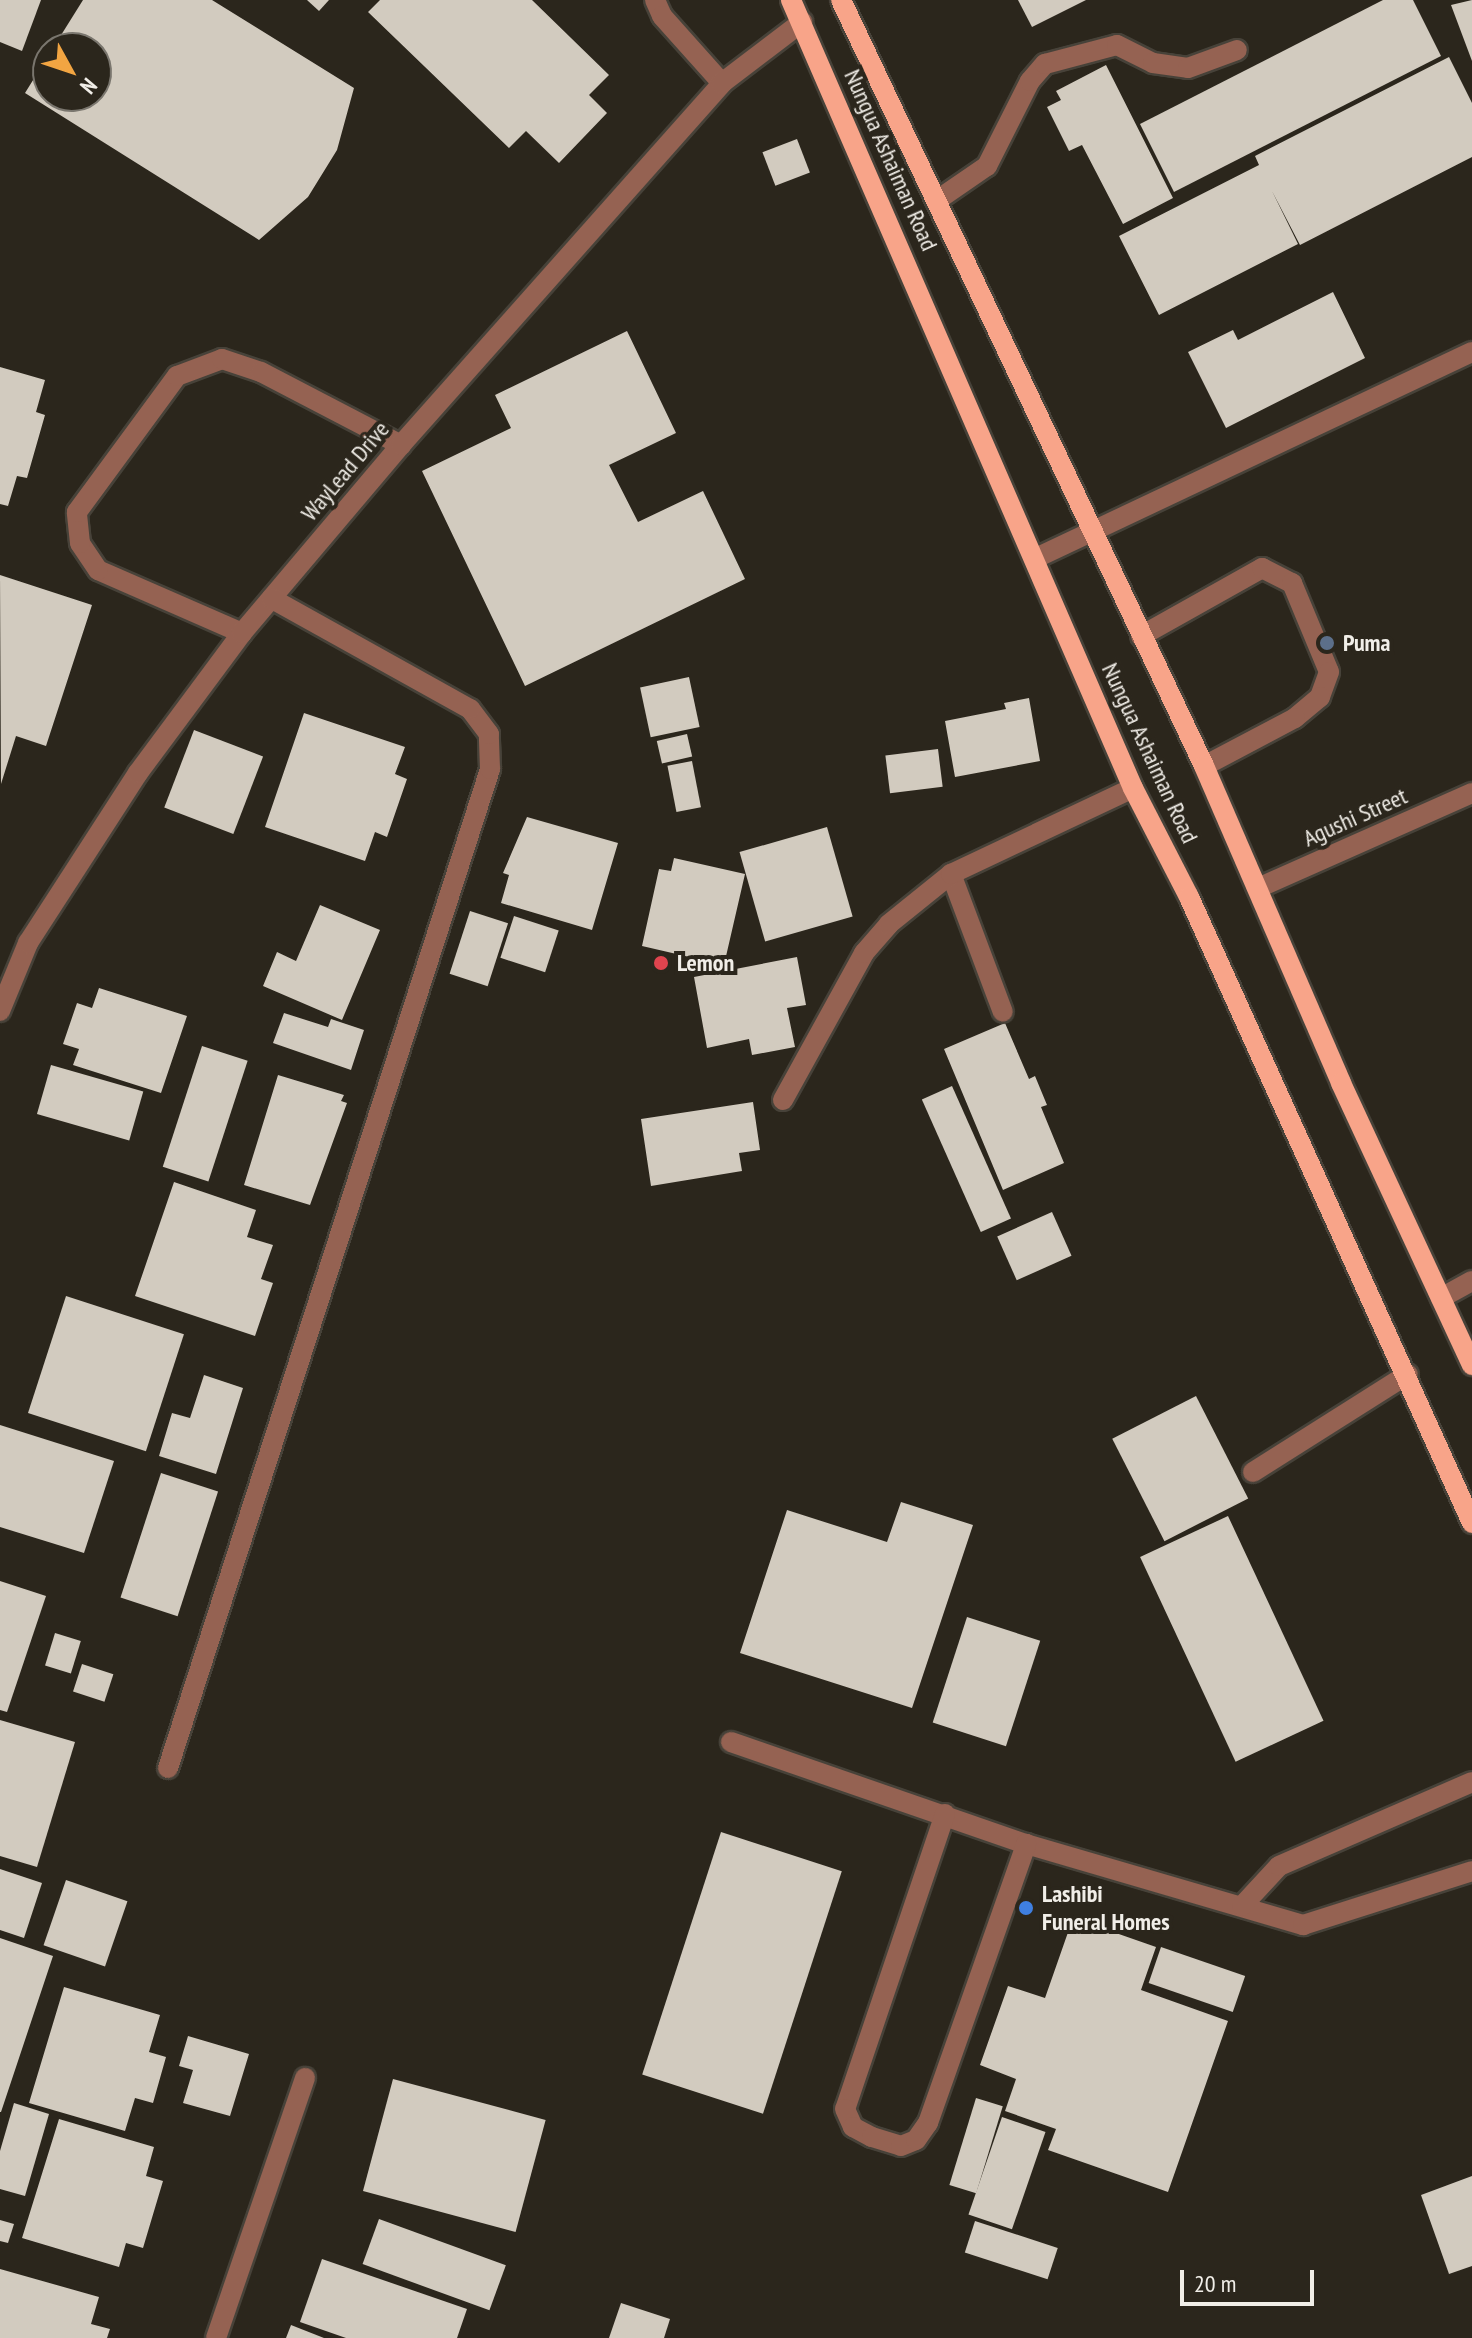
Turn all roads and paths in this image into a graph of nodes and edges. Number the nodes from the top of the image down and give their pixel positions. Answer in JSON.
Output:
{"nodes":[{"id":1,"x":655,"y":0,"type":"edge"},
{"id":2,"x":791,"y":0,"type":"edge"},
{"id":3,"x":841,"y":0,"type":"edge"},
{"id":4,"x":802,"y":22,"type":"junction"},
{"id":5,"x":1237,"y":50,"type":"dead end"},
{"id":6,"x":722,"y":83,"type":"junction"},
{"id":7,"x":936,"y":201,"type":"junction"},
{"id":8,"x":1472,"y":352,"type":"edge"},
{"id":9,"x":401,"y":445,"type":"junction"},
{"id":10,"x":1089,"y":530,"type":"junction"},
{"id":11,"x":1036,"y":558,"type":"junction"},
{"id":12,"x":272,"y":599,"type":"junction"},
{"id":13,"x":242,"y":633,"type":"junction"},
{"id":14,"x":1141,"y":636,"type":"junction"},
{"id":15,"x":1204,"y":766,"type":"junction"},
{"id":16,"x":1133,"y":788,"type":"junction"},
{"id":17,"x":1472,"y":793,"type":"edge"},
{"id":18,"x":951,"y":874,"type":"junction"},
{"id":19,"x":1260,"y":887,"type":"junction"},
{"id":20,"x":0,"y":1011,"type":"edge"},
{"id":21,"x":1003,"y":1012,"type":"dead end"},
{"id":22,"x":783,"y":1100,"type":"dead end"},
{"id":23,"x":1472,"y":1281,"type":"edge"},
{"id":24,"x":1441,"y":1298,"type":"junction"},
{"id":25,"x":1472,"y":1365,"type":"edge"},
{"id":26,"x":1408,"y":1374,"type":"junction"},
{"id":27,"x":1253,"y":1472,"type":"dead end"},
{"id":28,"x":1472,"y":1523,"type":"edge"},
{"id":29,"x":731,"y":1742,"type":"dead end"},
{"id":30,"x":168,"y":1768,"type":"dead end"},
{"id":31,"x":1472,"y":1782,"type":"edge"},
{"id":32,"x":945,"y":1814,"type":"junction"},
{"id":33,"x":1026,"y":1844,"type":"junction"},
{"id":34,"x":1472,"y":1871,"type":"edge"},
{"id":35,"x":1242,"y":1906,"type":"junction"},
{"id":36,"x":305,"y":2078,"type":"dead end"},
{"id":37,"x":216,"y":2338,"type":"edge"}],
"edges":[{"from":1,"to":6,"type":"street"},
{"from":2,"to":4,"type":"main road","name":"Nungua Ashaiman Road"},
{"from":3,"to":7,"type":"main road","name":"Nungua Ashaiman Road"},
{"from":4,"to":6,"type":"street","name":"WayLead Drive"},
{"from":4,"to":11,"type":"main road","name":"Nungua Ashaiman Road"},
{"from":5,"to":7,"type":"street"},
{"from":6,"to":9,"type":"street","name":"WayLead Drive"},
{"from":7,"to":10,"type":"main road","name":"Nungua Ashaiman Road"},
{"from":8,"to":10,"type":"street"},
{"from":9,"to":12,"type":"street","name":"WayLead Drive"},
{"from":9,"to":13,"type":"street"},
{"from":10,"to":11,"type":"street"},
{"from":10,"to":14,"type":"main road","name":"Nungua Ashaiman Road"},
{"from":11,"to":16,"type":"main road","name":"Nungua Ashaiman Road"},
{"from":12,"to":13,"type":"street","name":"WayLead Drive"},
{"from":12,"to":30,"type":"street"},
{"from":13,"to":20,"type":"street","name":"WayLead Drive"},
{"from":14,"to":15,"type":"main road","name":"Nungua Ashaiman Road"},
{"from":14,"to":15,"type":"street"},
{"from":15,"to":19,"type":"main road","name":"Nungua Ashaiman Road"},
{"from":16,"to":18,"type":"street"},
{"from":16,"to":26,"type":"main road","name":"Nungua Ashaiman Road"},
{"from":17,"to":19,"type":"street","name":"Agushi Street"},
{"from":18,"to":21,"type":"street"},
{"from":18,"to":22,"type":"street"},
{"from":19,"to":24,"type":"main road","name":"Nungua Ashaiman Road"},
{"from":23,"to":24,"type":"street"},
{"from":24,"to":25,"type":"main road","name":"Nungua Ashaiman Road"},
{"from":26,"to":27,"type":"street"},
{"from":26,"to":28,"type":"main road","name":"Nungua Ashaiman Road"},
{"from":29,"to":32,"type":"street"},
{"from":31,"to":35,"type":"street"},
{"from":32,"to":33,"type":"street"},
{"from":32,"to":33,"type":"street"},
{"from":33,"to":35,"type":"street"},
{"from":34,"to":35,"type":"street"},
{"from":36,"to":37,"type":"street"}]}
